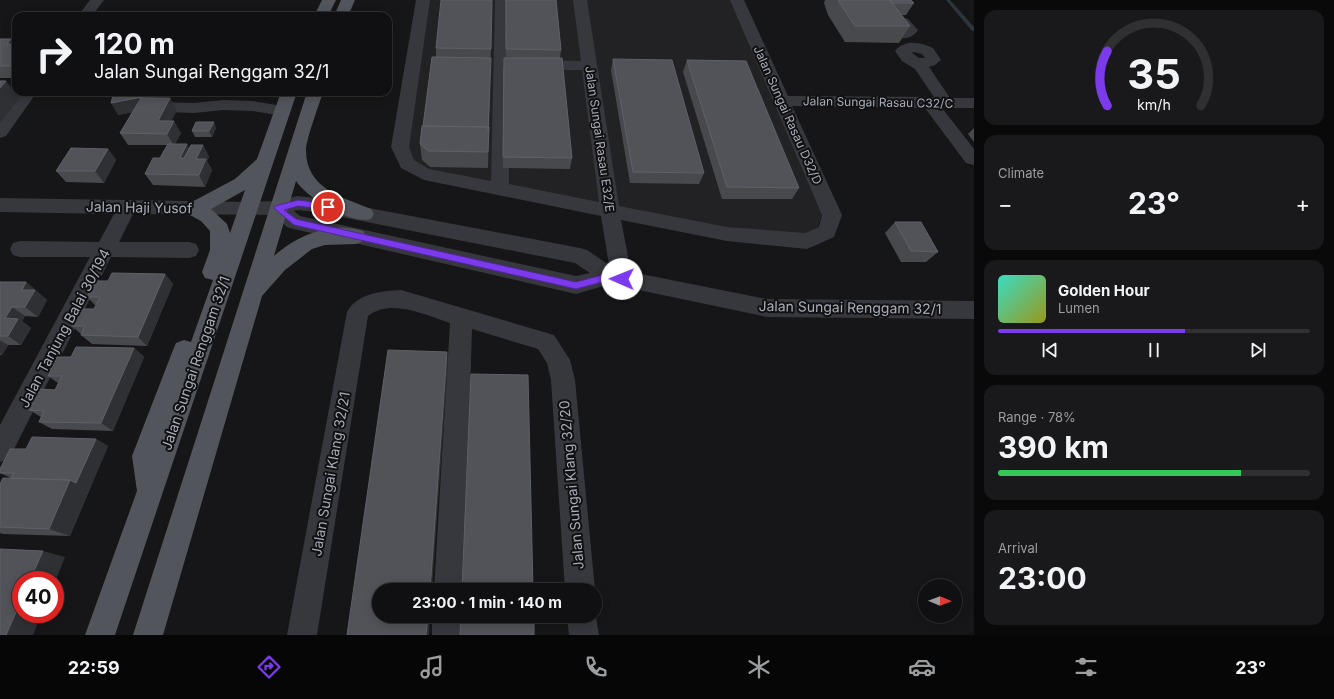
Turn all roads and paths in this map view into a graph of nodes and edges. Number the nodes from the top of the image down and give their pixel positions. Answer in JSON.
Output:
{"nodes":[{"id":1,"x":97,"y":0,"type":"edge"},
{"id":2,"x":330,"y":0,"type":"edge"},
{"id":3,"x":348,"y":0,"type":"edge"},
{"id":4,"x":423,"y":0,"type":"edge"},
{"id":5,"x":502,"y":0,"type":"edge"},
{"id":6,"x":580,"y":0,"type":"edge"},
{"id":7,"x":736,"y":0,"type":"edge"},
{"id":8,"x":88,"y":12,"type":"edge"},
{"id":9,"x":323,"y":12,"type":"edge"},
{"id":10,"x":343,"y":12,"type":"edge"},
{"id":11,"x":883,"y":20,"type":"edge"},
{"id":12,"x":495,"y":65,"type":"junction"},
{"id":13,"x":590,"y":66,"type":"junction"},
{"id":14,"x":26,"y":96,"type":"edge"},
{"id":15,"x":288,"y":96,"type":"edge"},
{"id":16,"x":314,"y":96,"type":"edge"},
{"id":17,"x":781,"y":101,"type":"junction"},
{"id":18,"x":952,"y":102,"type":"edge"},
{"id":19,"x":162,"y":107,"type":"edge"},
{"id":20,"x":282,"y":111,"type":"junction"},
{"id":21,"x":0,"y":132,"type":"edge"},
{"id":22,"x":297,"y":146,"type":"junction"},
{"id":23,"x":972,"y":159,"type":"dead end"},
{"id":24,"x":264,"y":162,"type":"junction"},
{"id":25,"x":500,"y":189,"type":"junction"},
{"id":26,"x":0,"y":205,"type":"edge"},
{"id":27,"x":127,"y":207,"type":"junction"},
{"id":28,"x":278,"y":208,"type":"junction"},
{"id":29,"x":195,"y":209,"type":"junction"},
{"id":30,"x":249,"y":209,"type":"junction"},
{"id":31,"x":610,"y":210,"type":"junction"},
{"id":32,"x":364,"y":214,"type":"junction"},
{"id":33,"x":356,"y":236,"type":"junction"},
{"id":34,"x":20,"y":249,"type":"dead end"},
{"id":35,"x":106,"y":249,"type":"junction"},
{"id":36,"x":189,"y":250,"type":"dead end"},
{"id":37,"x":616,"y":278,"type":"junction"},
{"id":38,"x":251,"y":296,"type":"junction"},
{"id":39,"x":974,"y":310,"type":"edge"},
{"id":40,"x":358,"y":312,"type":"joint"},
{"id":41,"x":461,"y":318,"type":"junction"},
{"id":42,"x":0,"y":450,"type":"edge"},
{"id":43,"x":149,"y":494,"type":"junction"},
{"id":44,"x":449,"y":583,"type":"edge"},
{"id":45,"x":579,"y":583,"type":"edge"},
{"id":46,"x":447,"y":623,"type":"edge"},
{"id":47,"x":583,"y":623,"type":"edge"},
{"id":48,"x":100,"y":635,"type":"edge"},
{"id":49,"x":148,"y":635,"type":"edge"},
{"id":50,"x":302,"y":635,"type":"edge"},
{"id":51,"x":446,"y":635,"type":"edge"},
{"id":52,"x":584,"y":635,"type":"edge"}],
"edges":[{"from":1,"to":8,"type":"street"},
{"from":2,"to":9,"type":"main road"},
{"from":3,"to":10,"type":"main road"},
{"from":4,"to":25,"type":"street"},
{"from":5,"to":12,"type":"street"},
{"from":6,"to":13,"type":"street","name":"Jalan Sungai Rasau E32/E"},
{"from":7,"to":17,"type":"street","name":"Jalan Sungai Rasau D32/D"},
{"from":11,"to":18,"type":"street"},
{"from":12,"to":13,"type":"street"},
{"from":12,"to":25,"type":"street"},
{"from":13,"to":31,"type":"street","name":"Jalan Sungai Rasau E32/E"},
{"from":14,"to":21,"type":"street"},
{"from":15,"to":20,"type":"main road","name":"Jalan Sungai Renggam 32/1"},
{"from":16,"to":22,"type":"main road"},
{"from":17,"to":18,"type":"street","name":"Jalan Sungai Rasau C32/C"},
{"from":17,"to":31,"type":"street","name":"Jalan Sungai Rasau D32/D"},
{"from":18,"to":23,"type":"street"},
{"from":19,"to":20,"type":"street"},
{"from":20,"to":24,"type":"main road","name":"Jalan Sungai Renggam 32/1"},
{"from":22,"to":28,"type":"main road"},
{"from":22,"to":32,"type":"main road"},
{"from":24,"to":29,"type":"main road"},
{"from":24,"to":30,"type":"main road","name":"Jalan Sungai Renggam 32/1"},
{"from":25,"to":31,"type":"street"},
{"from":26,"to":27,"type":"street","name":"Jalan Haji Yusof"},
{"from":27,"to":29,"type":"street","name":"Jalan Haji Yusof"},
{"from":27,"to":35,"type":"street","name":"Jalan Tanjung Balai 30/194"},
{"from":28,"to":30,"type":"street","name":"Jalan Haji Yusof"},
{"from":28,"to":32,"type":"street","name":"Jalan Sungai Renggam 32/1"},
{"from":28,"to":33,"type":"street","name":"Jalan Sungai Renggam 32/1"},
{"from":28,"to":38,"type":"main road"},
{"from":29,"to":30,"type":"street","name":"Jalan Haji Yusof"},
{"from":29,"to":43,"type":"main road"},
{"from":30,"to":43,"type":"main road","name":"Jalan Sungai Renggam 32/1"},
{"from":31,"to":37,"type":"street","name":"Jalan Sungai Rasau E32/E"},
{"from":32,"to":37,"type":"street","name":"Jalan Sungai Renggam 32/1"},
{"from":33,"to":37,"type":"street","name":"Jalan Sungai Renggam 32/1"},
{"from":33,"to":38,"type":"main road"},
{"from":34,"to":35,"type":"street"},
{"from":35,"to":36,"type":"street"},
{"from":35,"to":42,"type":"street","name":"Jalan Tanjung Balai 30/194"},
{"from":37,"to":39,"type":"street","name":"Jalan Sungai Renggam 32/1"},
{"from":38,"to":49,"type":"main road"},
{"from":40,"to":41,"type":"street","name":"Jalan Sungai Klang 32/20"},
{"from":40,"to":50,"type":"street","name":"Jalan Sungai Klang 32/21"},
{"from":41,"to":44,"type":"street"},
{"from":41,"to":45,"type":"street","name":"Jalan Sungai Klang 32/20"},
{"from":43,"to":48,"type":"main road","name":"Jalan Sungai Renggam 32/1"},
{"from":46,"to":51,"type":"street"},
{"from":47,"to":52,"type":"street"}]}
